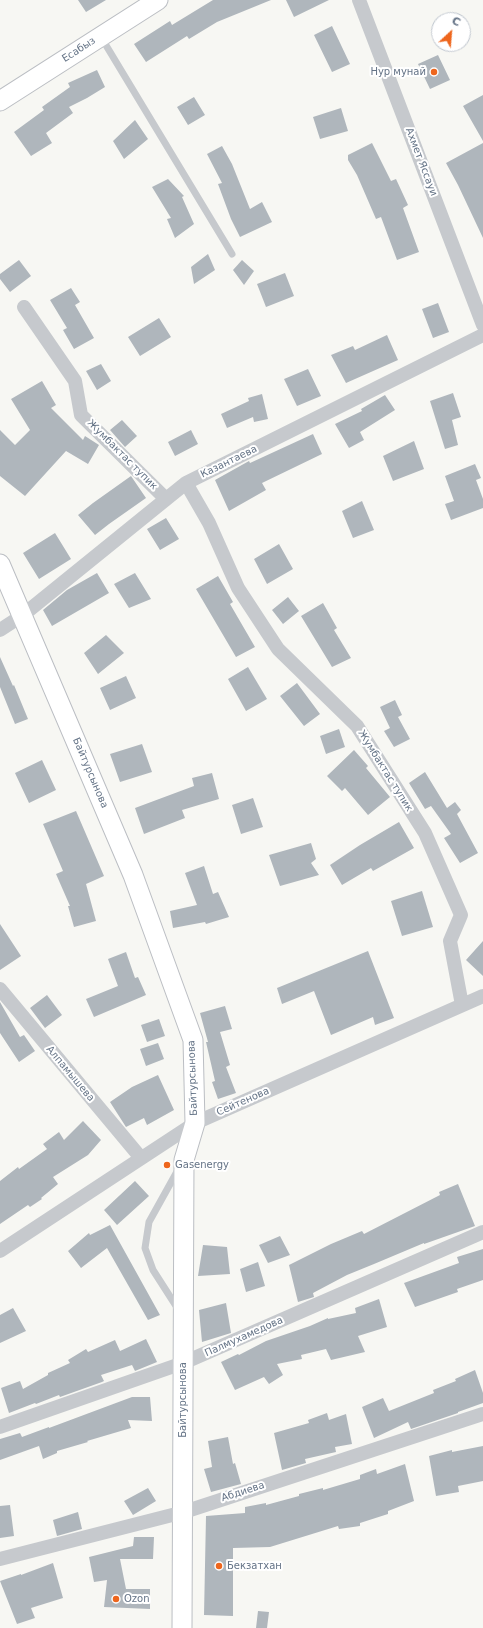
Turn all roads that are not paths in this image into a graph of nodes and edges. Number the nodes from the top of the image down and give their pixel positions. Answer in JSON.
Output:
{"nodes":[{"id":1,"x":158,"y":0,"type":"edge"},
{"id":2,"x":359,"y":0,"type":"edge"},
{"id":3,"x":101,"y":36,"type":"junction"},
{"id":4,"x":0,"y":101,"type":"edge"},
{"id":5,"x":232,"y":254,"type":"dead end"},
{"id":6,"x":24,"y":307,"type":"dead end"},
{"id":7,"x":483,"y":325,"type":"edge"},
{"id":8,"x":483,"y":335,"type":"edge"},
{"id":9,"x":186,"y":483,"type":"junction"},
{"id":10,"x":166,"y":499,"type":"junction"},
{"id":11,"x":0,"y":564,"type":"edge"},
{"id":12,"x":23,"y":615,"type":"junction"},
{"id":13,"x":0,"y":630,"type":"edge"},
{"id":14,"x":0,"y":989,"type":"edge"},
{"id":15,"x":483,"y":996,"type":"edge"},
{"id":16,"x":462,"y":1005,"type":"junction"},
{"id":17,"x":195,"y":1123,"type":"junction"},
{"id":18,"x":141,"y":1158,"type":"junction"},
{"id":19,"x":184,"y":1160,"type":"junction"},
{"id":20,"x":483,"y":1232,"type":"edge"},
{"id":21,"x":0,"y":1251,"type":"edge"},
{"id":22,"x":184,"y":1318,"type":"junction"},
{"id":23,"x":183,"y":1363,"type":"junction"},
{"id":24,"x":483,"y":1414,"type":"edge"},
{"id":25,"x":0,"y":1427,"type":"edge"},
{"id":26,"x":184,"y":1512,"type":"junction"},
{"id":27,"x":0,"y":1558,"type":"edge"},
{"id":28,"x":182,"y":1628,"type":"edge"}],
"edges":[{"from":1,"to":3,"type":"main road","name":"Есабыз"},
{"from":2,"to":7,"type":"street","name":"Ахмет Яссауи"},
{"from":3,"to":4,"type":"main road","name":"Есабыз"},
{"from":3,"to":5,"type":"lane"},
{"from":6,"to":10,"type":"street","name":"Жумбактас тупик"},
{"from":8,"to":9,"type":"street","name":"Казантаева"},
{"from":9,"to":10,"type":"street","name":"Казантаева"},
{"from":9,"to":16,"type":"street","name":"Жумбактас тупик"},
{"from":10,"to":12,"type":"street","name":"Казантаева"},
{"from":11,"to":12,"type":"main road","name":"Байтурсынова"},
{"from":12,"to":13,"type":"street","name":"Казантаева"},
{"from":12,"to":17,"type":"main road","name":"Байтурсынова"},
{"from":14,"to":18,"type":"street","name":"Алпамышева"},
{"from":15,"to":16,"type":"street","name":"Сейтенова"},
{"from":16,"to":17,"type":"street","name":"Сейтенова"},
{"from":17,"to":18,"type":"street","name":"Сейтенова"},
{"from":17,"to":19,"type":"main road","name":"Байтурсынова"},
{"from":18,"to":21,"type":"street","name":"Сейтенова"},
{"from":19,"to":22,"type":"main road","name":"Байтурсынова"},
{"from":19,"to":22,"type":"lane"},
{"from":20,"to":23,"type":"street","name":"Палмухамедова"},
{"from":22,"to":23,"type":"main road","name":"Байтурсынова"},
{"from":23,"to":25,"type":"street","name":"Палмухамедова"},
{"from":23,"to":26,"type":"main road","name":"Байтурсынова"},
{"from":24,"to":26,"type":"street","name":"Абдиева"},
{"from":26,"to":27,"type":"street","name":"Абдиева"},
{"from":26,"to":28,"type":"main road","name":"Байтурсынова"}]}
